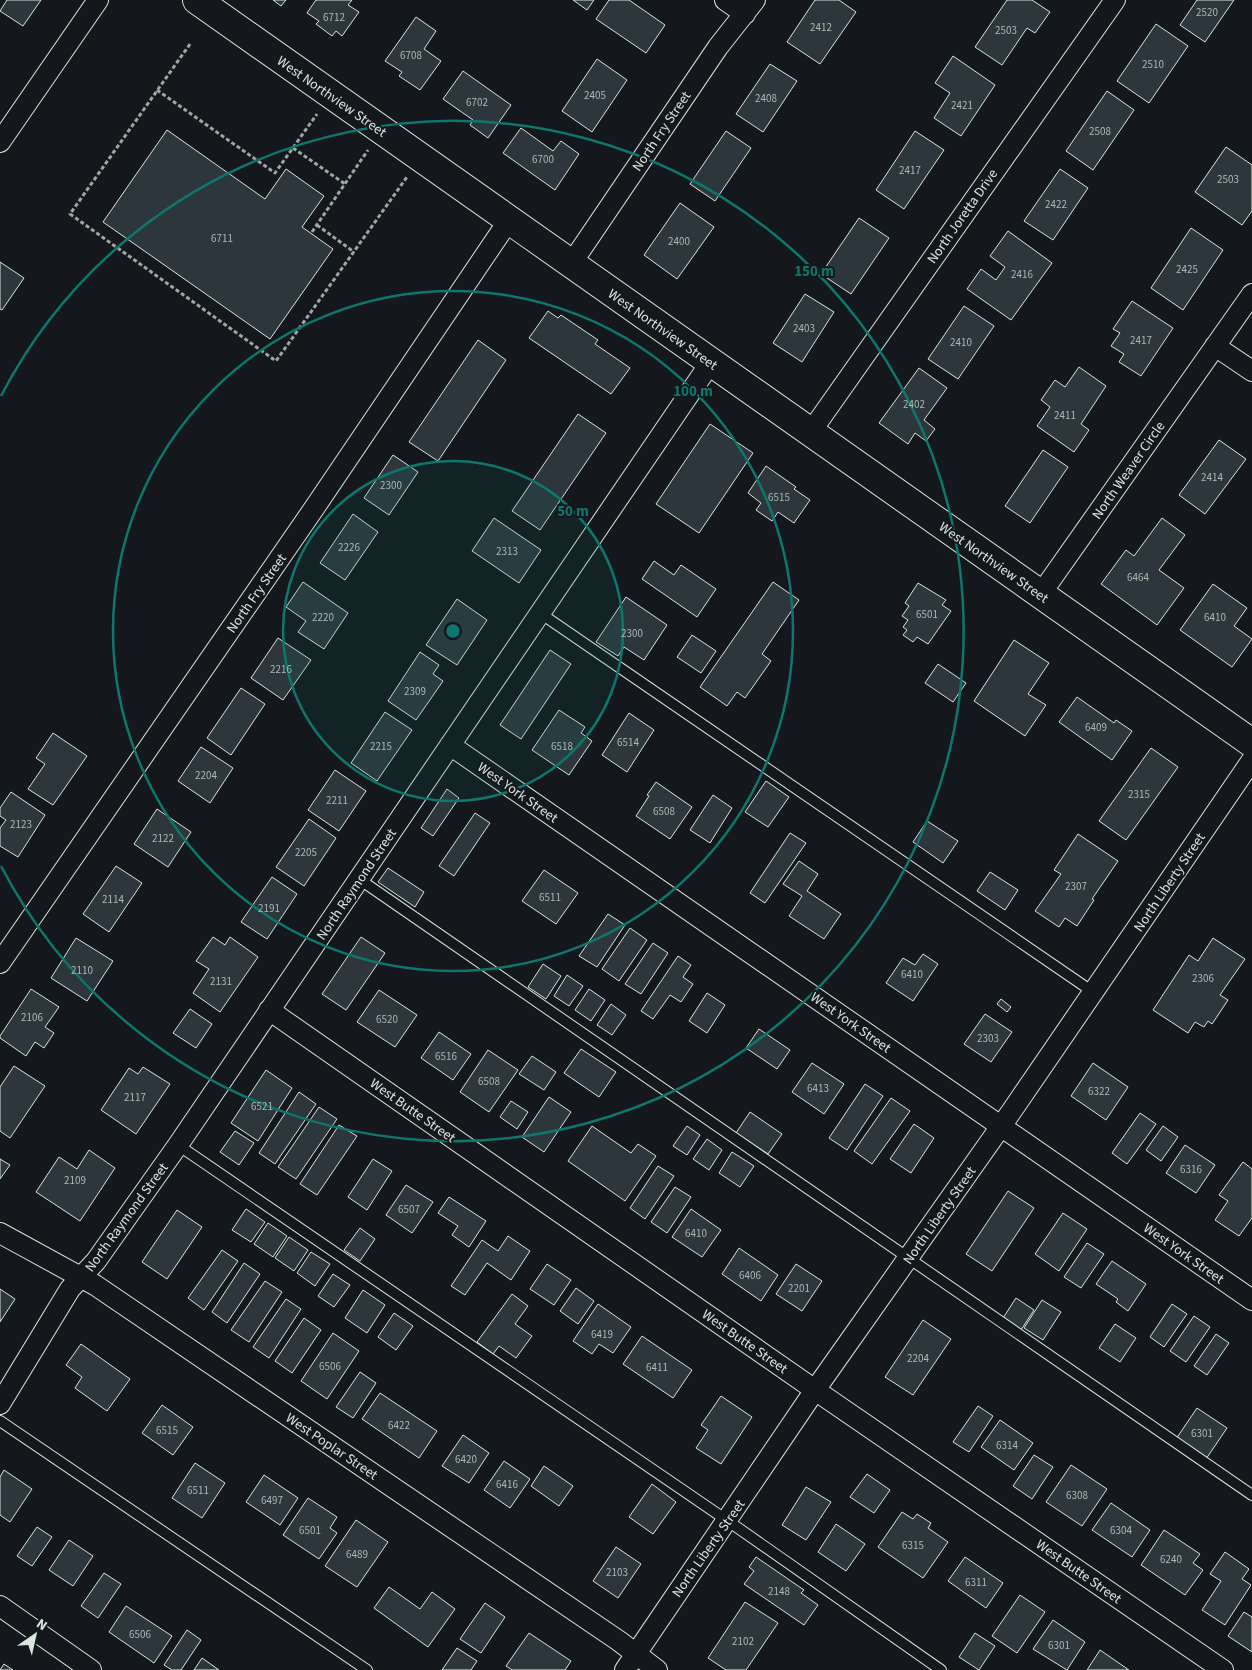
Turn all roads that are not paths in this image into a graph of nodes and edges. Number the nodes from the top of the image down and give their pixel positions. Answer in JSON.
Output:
{"nodes":[{"id":1,"x":98,"y":0,"type":"edge"},
{"id":2,"x":197,"y":0,"type":"edge"},
{"id":3,"x":725,"y":0,"type":"edge"},
{"id":4,"x":1115,"y":0,"type":"edge"},
{"id":5,"x":750,"y":7,"type":"edge"},
{"id":6,"x":0,"y":142,"type":"edge"},
{"id":7,"x":509,"y":220,"type":"junction"},
{"id":8,"x":570,"y":264,"type":"junction"},
{"id":9,"x":1252,"y":294,"type":"edge"},
{"id":10,"x":1215,"y":346,"type":"junction"},
{"id":11,"x":711,"y":362,"type":"junction"},
{"id":12,"x":1252,"y":371,"type":"edge"},
{"id":13,"x":810,"y":433,"type":"junction"},
{"id":14,"x":1040,"y":595,"type":"junction"},
{"id":15,"x":540,"y":613,"type":"junction"},
{"id":16,"x":1252,"y":743,"type":"edge"},
{"id":17,"x":450,"y":745,"type":"junction"},
{"id":18,"x":1252,"y":760,"type":"edge"},
{"id":19,"x":359,"y":879,"type":"junction"},
{"id":20,"x":0,"y":963,"type":"edge"},
{"id":21,"x":1093,"y":992,"type":"junction"},
{"id":22,"x":270,"y":1010,"type":"junction"},
{"id":23,"x":1001,"y":1126,"type":"junction"},
{"id":24,"x":178,"y":1145,"type":"junction"},
{"id":25,"x":0,"y":1233,"type":"edge"},
{"id":26,"x":909,"y":1258,"type":"junction"},
{"id":27,"x":81,"y":1278,"type":"junction"},
{"id":28,"x":1252,"y":1300,"type":"edge"},
{"id":29,"x":815,"y":1390,"type":"junction"},
{"id":30,"x":0,"y":1404,"type":"edge"},
{"id":31,"x":0,"y":1421,"type":"edge"},
{"id":32,"x":1252,"y":1495,"type":"edge"},
{"id":33,"x":727,"y":1521,"type":"junction"},
{"id":34,"x":0,"y":1606,"type":"edge"},
{"id":35,"x":630,"y":1662,"type":"edge"},
{"id":36,"x":91,"y":1670,"type":"edge"},
{"id":37,"x":367,"y":1670,"type":"edge"},
{"id":38,"x":657,"y":1670,"type":"edge"},
{"id":39,"x":941,"y":1670,"type":"edge"},
{"id":40,"x":1223,"y":1670,"type":"edge"}],
"edges":[{"from":1,"to":6,"type":"street"},
{"from":2,"to":7,"type":"street","name":"West Northview Street"},
{"from":3,"to":5,"type":"street"},
{"from":4,"to":13,"type":"street","name":"North Joretta Drive"},
{"from":5,"to":8,"type":"street","name":"North Fry Street"},
{"from":7,"to":8,"type":"street","name":"West Northview Street"},
{"from":7,"to":20,"type":"street","name":"North Fry Street"},
{"from":8,"to":11,"type":"street","name":"West Northview Street"},
{"from":9,"to":10,"type":"street","name":"North Weaver Circle"},
{"from":10,"to":12,"type":"street"},
{"from":10,"to":14,"type":"street","name":"North Weaver Circle"},
{"from":11,"to":13,"type":"street","name":"West Northview Street"},
{"from":11,"to":15,"type":"street","name":"North Raymond Street"},
{"from":13,"to":14,"type":"street","name":"West Northview Street"},
{"from":14,"to":16,"type":"street","name":"West Northview Street"},
{"from":15,"to":17,"type":"street","name":"North Raymond Street"},
{"from":15,"to":21,"type":"lane"},
{"from":17,"to":19,"type":"street","name":"North Raymond Street"},
{"from":17,"to":23,"type":"street","name":"West York Street"},
{"from":18,"to":21,"type":"street","name":"North Liberty Street"},
{"from":19,"to":22,"type":"street","name":"North Raymond Street"},
{"from":19,"to":26,"type":"lane"},
{"from":21,"to":23,"type":"street","name":"North Liberty Street"},
{"from":22,"to":24,"type":"street","name":"North Raymond Street"},
{"from":22,"to":29,"type":"street","name":"West Butte Street"},
{"from":23,"to":26,"type":"street","name":"North Liberty Street"},
{"from":23,"to":28,"type":"street","name":"West York Street"},
{"from":24,"to":27,"type":"street","name":"North Raymond Street"},
{"from":24,"to":33,"type":"lane"},
{"from":25,"to":27,"type":"street","name":"West Poplar Street"},
{"from":26,"to":29,"type":"street","name":"North Liberty Street"},
{"from":26,"to":32,"type":"lane"},
{"from":27,"to":30,"type":"street","name":"North Raymond Street"},
{"from":27,"to":35,"type":"street","name":"West Poplar Street"},
{"from":29,"to":33,"type":"street","name":"North Liberty Street"},
{"from":29,"to":40,"type":"street","name":"West Butte Street"},
{"from":31,"to":37,"type":"lane"},
{"from":33,"to":35,"type":"street","name":"North Liberty Street"},
{"from":33,"to":39,"type":"lane"},
{"from":34,"to":36,"type":"street"},
{"from":35,"to":38,"type":"street","name":"West Poplar Street"}]}
